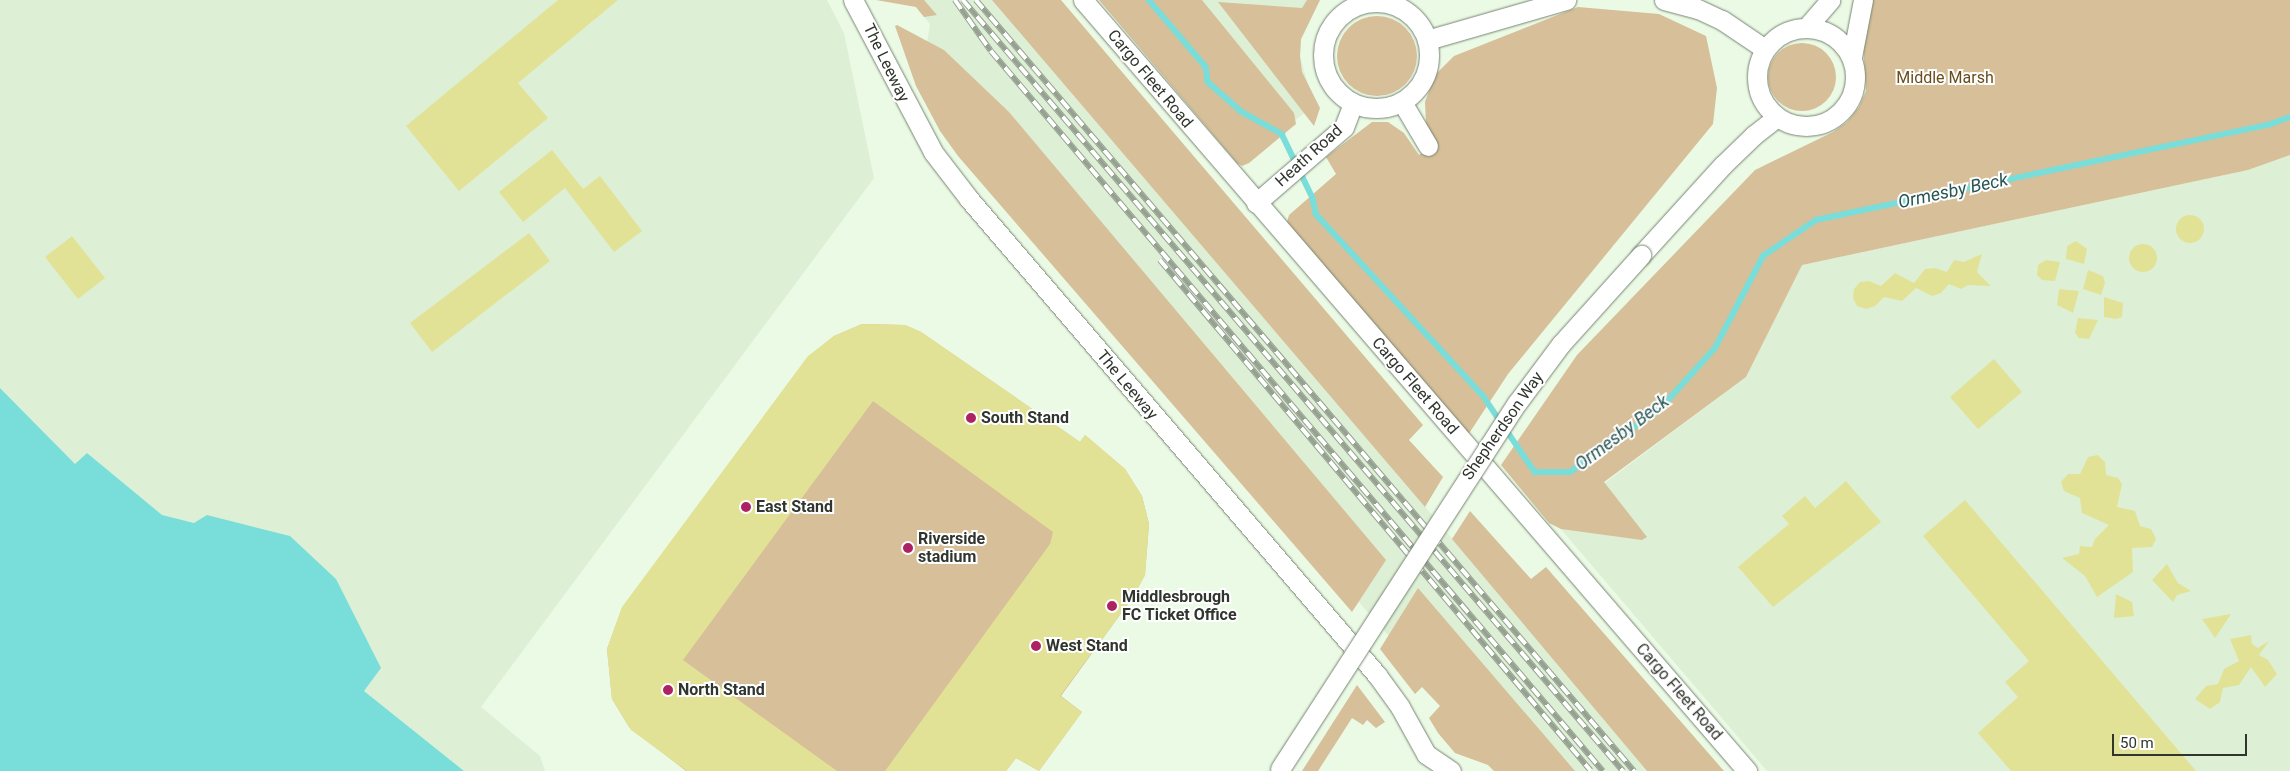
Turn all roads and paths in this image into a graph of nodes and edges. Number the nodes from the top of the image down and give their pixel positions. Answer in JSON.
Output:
{"nodes":[{"id":1,"x":853,"y":0,"type":"edge"},
{"id":2,"x":1083,"y":0,"type":"edge"},
{"id":3,"x":1347,"y":0,"type":"edge"},
{"id":4,"x":1566,"y":0,"type":"edge"},
{"id":5,"x":1664,"y":0,"type":"edge"},
{"id":6,"x":1830,"y":0,"type":"edge"},
{"id":7,"x":1862,"y":0,"type":"edge"},
{"id":8,"x":1402,"y":5,"type":"edge"},
{"id":9,"x":1338,"y":18,"type":"junction"},
{"id":10,"x":1806,"y":28,"type":"junction"},
{"id":11,"x":1427,"y":40,"type":"junction"},
{"id":12,"x":1765,"y":48,"type":"junction"},
{"id":13,"x":1852,"y":57,"type":"junction"},
{"id":14,"x":1402,"y":102,"type":"junction"},
{"id":15,"x":1353,"y":104,"type":"junction"},
{"id":16,"x":1776,"y":118,"type":"junction"},
{"id":17,"x":1428,"y":146,"type":"dead end"},
{"id":18,"x":1256,"y":203,"type":"junction"},
{"id":19,"x":1426,"y":763,"type":"edge"},
{"id":20,"x":1279,"y":770,"type":"edge"},
{"id":21,"x":1451,"y":771,"type":"edge"},
{"id":22,"x":1747,"y":771,"type":"edge"}],
"edges":[{"from":1,"to":19,"type":"street","name":"The Leeway"},
{"from":2,"to":18,"type":"street","name":"Cargo Fleet Road"},
{"from":3,"to":9,"type":"street"},
{"from":4,"to":11,"type":"street"},
{"from":5,"to":12,"type":"street"},
{"from":6,"to":10,"type":"street"},
{"from":7,"to":13,"type":"street"},
{"from":8,"to":9,"type":"street"},
{"from":8,"to":11,"type":"street"},
{"from":9,"to":15,"type":"street"},
{"from":10,"to":12,"type":"street"},
{"from":10,"to":13,"type":"street"},
{"from":11,"to":14,"type":"street"},
{"from":12,"to":16,"type":"street"},
{"from":13,"to":16,"type":"street"},
{"from":14,"to":15,"type":"street"},
{"from":14,"to":17,"type":"street"},
{"from":15,"to":18,"type":"street","name":"Heath Road"},
{"from":16,"to":20,"type":"street","name":"Shepherdson Way","bridge":true},
{"from":18,"to":22,"type":"street","name":"Cargo Fleet Road"},
{"from":19,"to":21,"type":"street","name":"The Leeway"}]}
